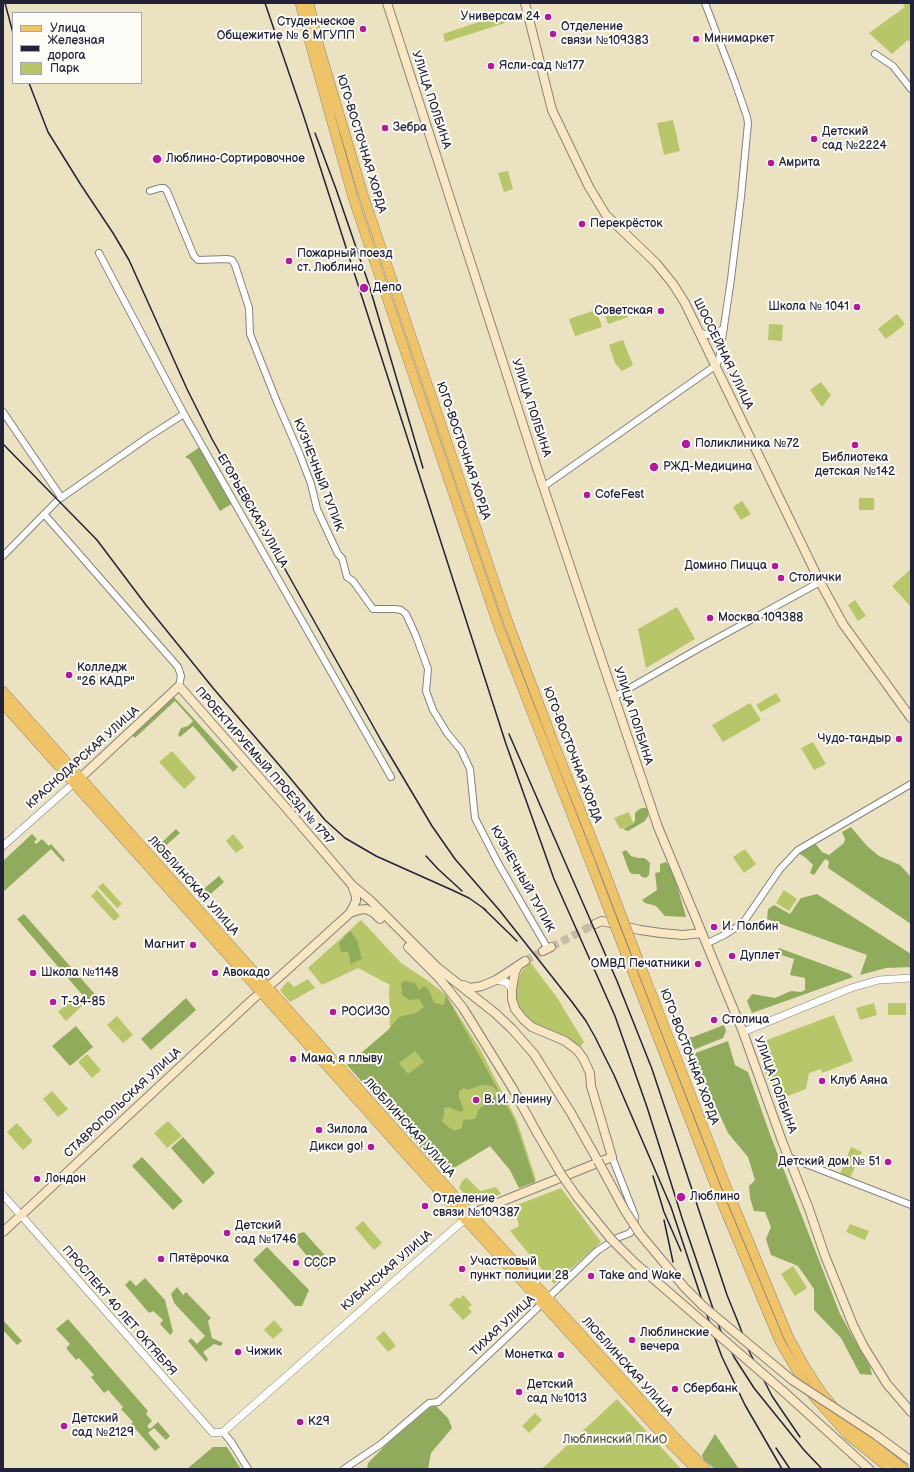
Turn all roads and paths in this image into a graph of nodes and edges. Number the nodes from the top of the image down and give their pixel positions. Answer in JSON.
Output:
{"nodes":[{"id":1,"x":300,"y":3,"type":"edge"},
{"id":2,"x":309,"y":3,"type":"edge"},
{"id":3,"x":387,"y":3,"type":"edge"},
{"id":4,"x":525,"y":3,"type":"edge"},
{"id":5,"x":705,"y":3,"type":"edge"},
{"id":6,"x":875,"y":54,"type":"dead end"},
{"id":7,"x":911,"y":88,"type":"edge"},
{"id":8,"x":150,"y":191,"type":"dead end"},
{"id":9,"x":99,"y":254,"type":"dead end"},
{"id":10,"x":724,"y":328,"type":"junction"},
{"id":11,"x":701,"y":333,"type":"junction"},
{"id":12,"x":715,"y":366,"type":"junction"},
{"id":13,"x":3,"y":412,"type":"edge"},
{"id":14,"x":184,"y":414,"type":"junction"},
{"id":15,"x":543,"y":486,"type":"junction"},
{"id":16,"x":61,"y":497,"type":"junction"},
{"id":17,"x":44,"y":514,"type":"junction"},
{"id":18,"x":3,"y":556,"type":"edge"},
{"id":19,"x":820,"y":582,"type":"junction"},
{"id":20,"x":179,"y":686,"type":"junction"},
{"id":21,"x":3,"y":691,"type":"edge"},
{"id":22,"x":614,"y":697,"type":"junction"},
{"id":23,"x":3,"y":704,"type":"edge"},
{"id":24,"x":911,"y":718,"type":"edge"},
{"id":25,"x":391,"y":776,"type":"dead end"},
{"id":26,"x":77,"y":780,"type":"junction"},
{"id":27,"x":910,"y":785,"type":"edge"},
{"id":28,"x":3,"y":846,"type":"edge"},
{"id":29,"x":352,"y":885,"type":"junction"},
{"id":30,"x":350,"y":913,"type":"junction"},
{"id":31,"x":599,"y":922,"type":"tunnel mouth"},
{"id":32,"x":702,"y":933,"type":"junction"},
{"id":33,"x":706,"y":944,"type":"junction"},
{"id":34,"x":548,"y":949,"type":"dead end"},
{"id":35,"x":911,"y":978,"type":"edge"},
{"id":36,"x":496,"y":980,"type":"junction"},
{"id":37,"x":458,"y":983,"type":"junction"},
{"id":38,"x":264,"y":989,"type":"junction"},
{"id":39,"x":512,"y":989,"type":"junction"},
{"id":40,"x":742,"y":1032,"type":"junction"},
{"id":41,"x":604,"y":1133,"type":"junction"},
{"id":42,"x":788,"y":1156,"type":"junction"},
{"id":43,"x":612,"y":1157,"type":"junction"},
{"id":44,"x":597,"y":1163,"type":"junction"},
{"id":45,"x":3,"y":1195,"type":"edge"},
{"id":46,"x":911,"y":1205,"type":"edge"},
{"id":47,"x":21,"y":1216,"type":"junction"},
{"id":48,"x":468,"y":1217,"type":"junction"},
{"id":49,"x":3,"y":1232,"type":"edge"},
{"id":50,"x":545,"y":1301,"type":"junction"},
{"id":51,"x":911,"y":1412,"type":"edge"},
{"id":52,"x":223,"y":1432,"type":"junction"},
{"id":53,"x":911,"y":1460,"type":"edge"},
{"id":54,"x":248,"y":1469,"type":"edge"},
{"id":55,"x":344,"y":1469,"type":"edge"},
{"id":56,"x":696,"y":1469,"type":"edge"},
{"id":57,"x":706,"y":1469,"type":"edge"},
{"id":58,"x":869,"y":1469,"type":"edge"},
{"id":59,"x":890,"y":1469,"type":"edge"},
{"id":60,"x":904,"y":1469,"type":"edge"}],
"edges":[{"from":1,"to":59,"type":"main road","name":"ЮГО-ВОСТОЧНАЯ ХОРДА","bridge":true},
{"from":2,"to":60,"type":"main road","name":"ЮГО-ВОСТОЧНАЯ ХОРДА","bridge":true},
{"from":3,"to":15,"type":"main road","name":"УЛИЦА ПОЛБИНА"},
{"from":4,"to":11,"type":"main road","name":"ШОССЕЙНАЯ УЛИЦА"},
{"from":5,"to":10,"type":"street"},
{"from":6,"to":7,"type":"street"},
{"from":8,"to":34,"type":"street","name":"КУЗНЕЧНЫЙ ТУПИК"},
{"from":9,"to":14,"type":"street","name":"ЕГОРЬЕВСКАЯ УЛИЦА"},
{"from":10,"to":11,"type":"street"},
{"from":10,"to":12,"type":"street"},
{"from":11,"to":12,"type":"main road","name":"ШОССЕЙНАЯ УЛИЦА"},
{"from":12,"to":15,"type":"street"},
{"from":12,"to":19,"type":"main road","name":"ШОССЕЙНАЯ УЛИЦА"},
{"from":13,"to":16,"type":"street"},
{"from":14,"to":16,"type":"street"},
{"from":14,"to":25,"type":"street","name":"ЕГОРЬЕВСКАЯ УЛИЦА"},
{"from":15,"to":22,"type":"main road","name":"УЛИЦА ПОЛБИНА"},
{"from":16,"to":17,"type":"street"},
{"from":17,"to":18,"type":"street"},
{"from":17,"to":20,"type":"street","name":"ПРОЕКТИРУЕМЫЙ ПРОЕЗД № 1797"},
{"from":19,"to":22,"type":"street"},
{"from":19,"to":24,"type":"main road","name":"ШОССЕЙНАЯ УЛИЦА"},
{"from":20,"to":26,"type":"main road","name":"КРАСНОДАРСКАЯ УЛИЦА"},
{"from":20,"to":29,"type":"main road","name":"ПРОЕКТИРУЕМЫЙ ПРОЕЗД № 1797"},
{"from":21,"to":26,"type":"main road","name":"ЛЮБЛИНСКАЯ УЛИЦА"},
{"from":22,"to":32,"type":"main road","name":"УЛИЦА ПОЛБИНА"},
{"from":23,"to":26,"type":"main road","name":"ЛЮБЛИНСКАЯ УЛИЦА"},
{"from":26,"to":28,"type":"street","name":"КРАСНОДАРСКАЯ УЛИЦА"},
{"from":26,"to":38,"type":"main road","name":"ЛЮБЛИНСКАЯ УЛИЦА"},
{"from":27,"to":33,"type":"street"},
{"from":29,"to":30,"type":"main road"},
{"from":29,"to":37,"type":"main road","name":"ПРОЕКТИРУЕМЫЙ ПРОЕЗД № 1797"},
{"from":30,"to":38,"type":"main road","name":"СТАВРОПОЛЬСКАЯ УЛИЦА"},
{"from":30,"to":58,"type":"main road","bridge":true},
{"from":31,"to":32,"type":"main road"},
{"from":32,"to":33,"type":"main road","name":"УЛИЦА ПОЛБИНА"},
{"from":33,"to":40,"type":"main road","name":"УЛИЦА ПОЛБИНА"},
{"from":35,"to":40,"type":"street"},
{"from":36,"to":37,"type":"main road"},
{"from":36,"to":39,"type":"street"},
{"from":36,"to":39,"type":"main road"},
{"from":37,"to":53,"type":"main road","name":"ПРОЕКТИРУЕМЫЙ ПРОЕЗД № 1797","bridge":true},
{"from":38,"to":47,"type":"main road","name":"СТАВРОПОЛЬСКАЯ УЛИЦА"},
{"from":38,"to":48,"type":"main road","name":"ЛЮБЛИНСКАЯ УЛИЦА"},
{"from":39,"to":41,"type":"main road"},
{"from":40,"to":42,"type":"main road","name":"УЛИЦА ПОЛБИНА"},
{"from":41,"to":43,"type":"main road"},
{"from":41,"to":44,"type":"main road"},
{"from":42,"to":46,"type":"street"},
{"from":42,"to":51,"type":"main road","name":"УЛИЦА ПОЛБИНА"},
{"from":43,"to":44,"type":"main road","name":"КУБАНСКАЯ УЛИЦА"},
{"from":43,"to":50,"type":"street","name":"ТИХАЯ УЛИЦА"},
{"from":44,"to":48,"type":"main road","name":"КУБАНСКАЯ УЛИЦА"},
{"from":45,"to":47,"type":"street","name":"ПРОСПЕКТ 40 ЛЕТ ОКТЯБРЯ"},
{"from":47,"to":49,"type":"main road","name":"СТАВРОПОЛЬСКАЯ УЛИЦА"},
{"from":47,"to":52,"type":"street","name":"ПРОСПЕКТ 40 ЛЕТ ОКТЯБРЯ"},
{"from":48,"to":50,"type":"main road","name":"ЛЮБЛИНСКАЯ УЛИЦА"},
{"from":48,"to":52,"type":"street","name":"КУБАНСКАЯ УЛИЦА"},
{"from":50,"to":55,"type":"street","name":"ТИХАЯ УЛИЦА"},
{"from":50,"to":56,"type":"main road","name":"ЛЮБЛИНСКАЯ УЛИЦА"},
{"from":50,"to":57,"type":"main road","name":"ЛЮБЛИНСКАЯ УЛИЦА"},
{"from":52,"to":54,"type":"street"}]}
